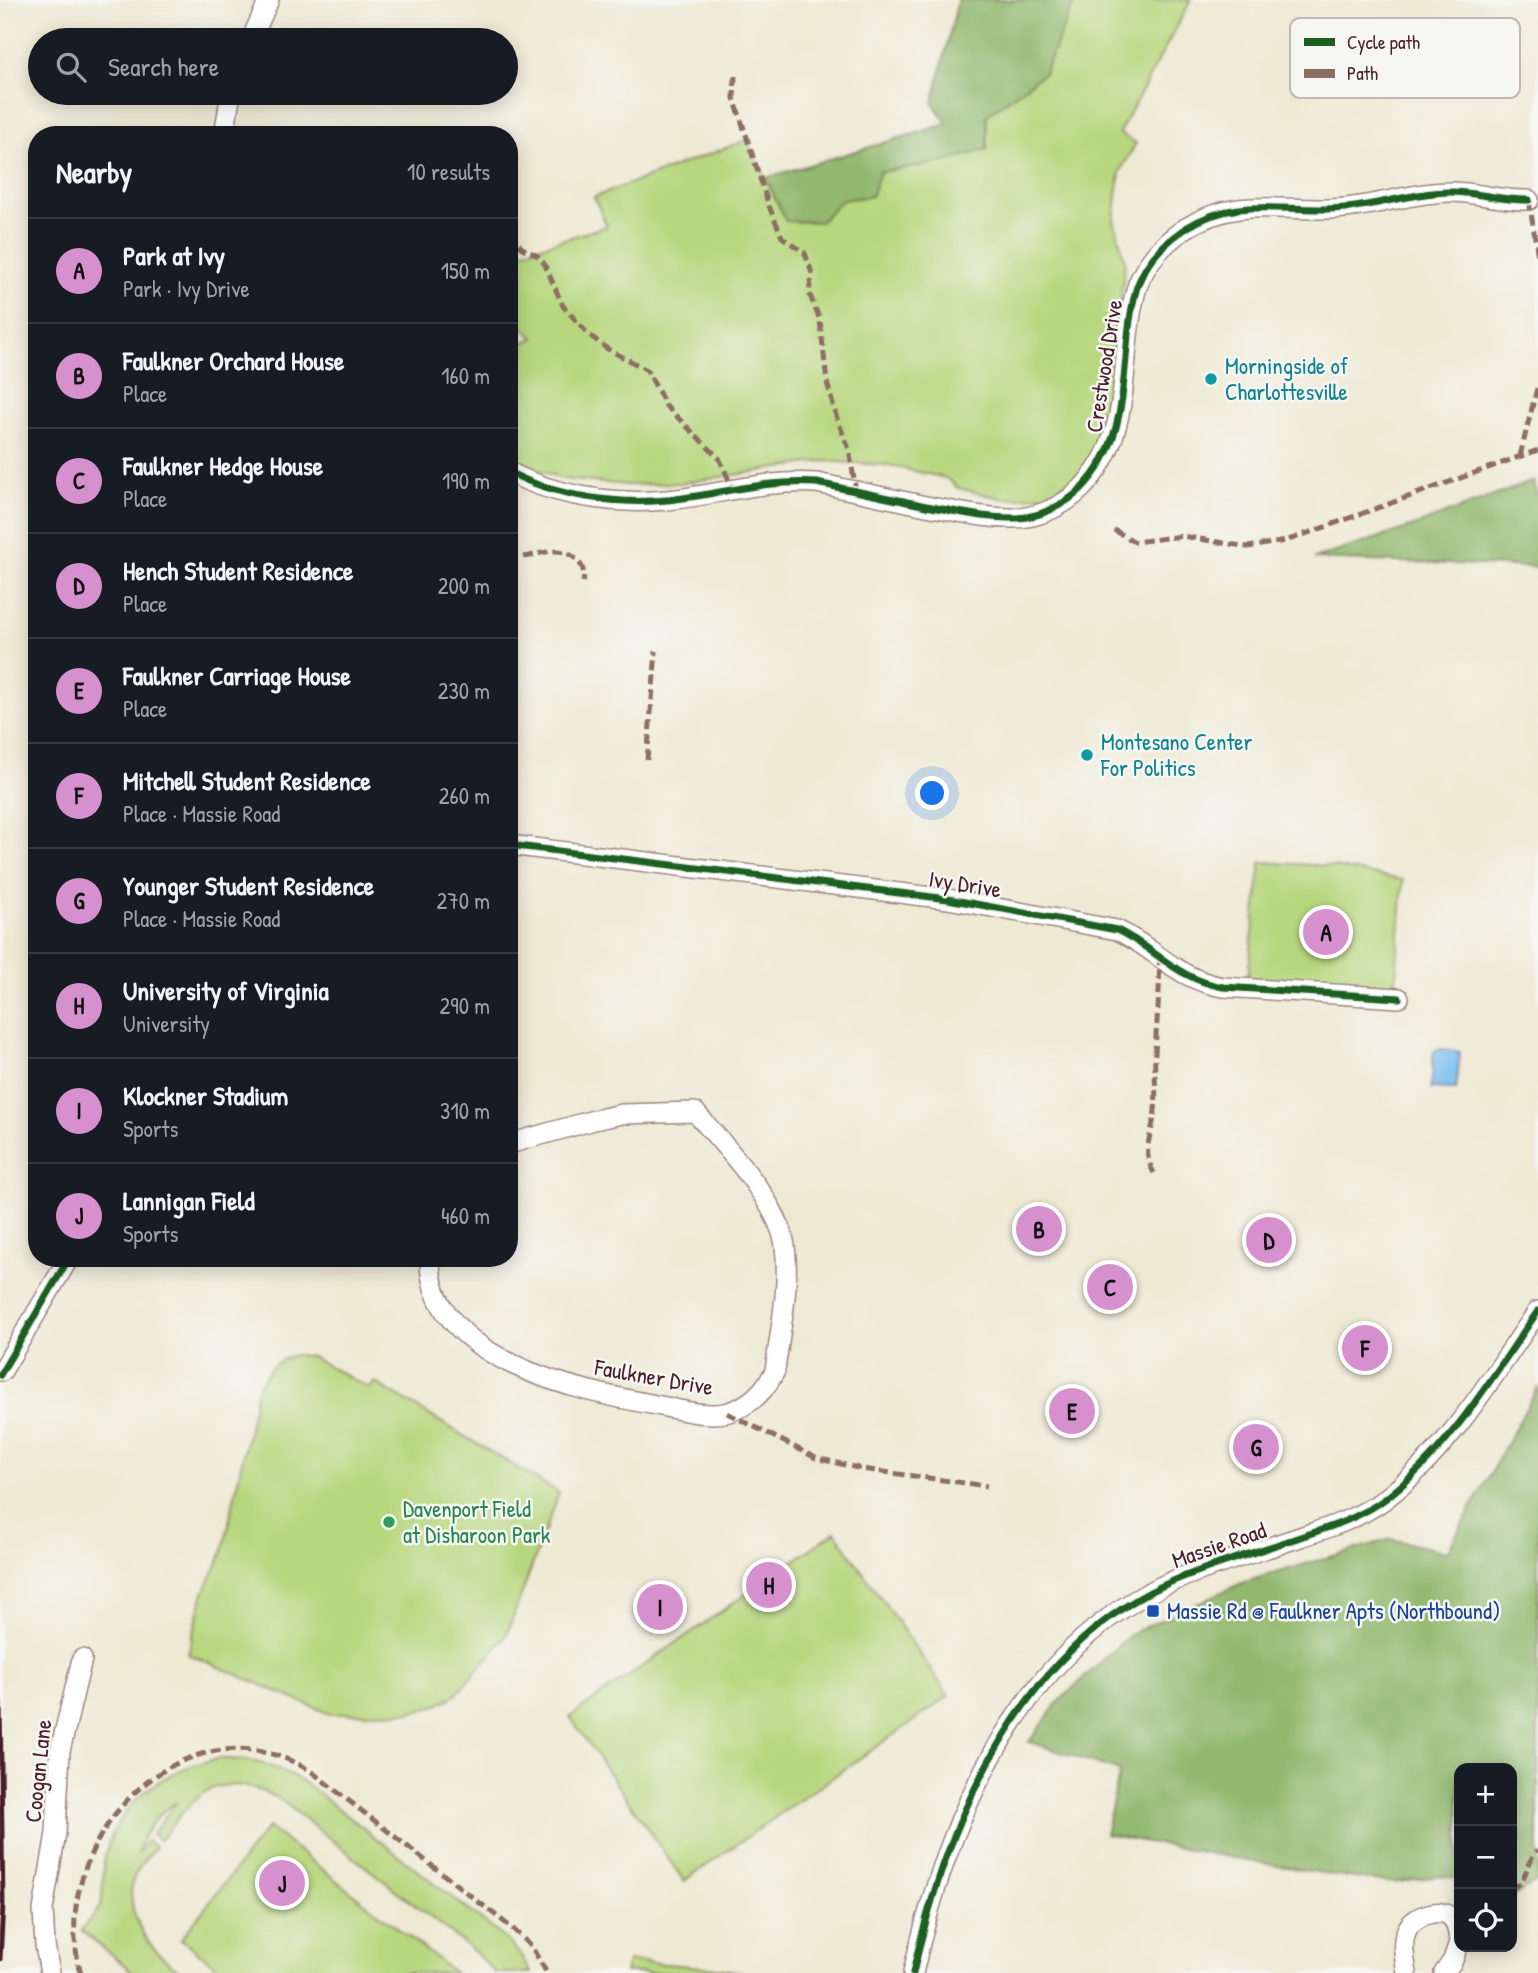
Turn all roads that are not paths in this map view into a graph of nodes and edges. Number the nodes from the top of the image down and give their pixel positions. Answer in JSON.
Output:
{"nodes":[{"id":1,"x":269,"y":0,"type":"edge"},
{"id":2,"x":256,"y":28,"type":"edge"},
{"id":3,"x":230,"y":105,"type":"edge"},
{"id":4,"x":226,"y":126,"type":"edge"},
{"id":5,"x":1529,"y":200,"type":"dead end"},
{"id":6,"x":518,"y":476,"type":"edge"},
{"id":7,"x":518,"y":846,"type":"edge"},
{"id":8,"x":1399,"y":998,"type":"dead end"},
{"id":9,"x":518,"y":1141,"type":"edge"},
{"id":10,"x":64,"y":1267,"type":"edge"},
{"id":11,"x":431,"y":1267,"type":"edge"},
{"id":12,"x":1538,"y":1311,"type":"edge"},
{"id":13,"x":2,"y":1371,"type":"dead end"},
{"id":14,"x":82,"y":1659,"type":"dead end"},
{"id":15,"x":1454,"y":1919,"type":"edge"},
{"id":16,"x":1456,"y":1952,"type":"edge"},
{"id":17,"x":50,"y":1973,"type":"edge"},
{"id":18,"x":913,"y":1973,"type":"edge"},
{"id":19,"x":1407,"y":1973,"type":"edge"},
{"id":20,"x":1444,"y":1973,"type":"edge"}],
"edges":[{"from":1,"to":2,"type":"street"},
{"from":3,"to":4,"type":"street"},
{"from":5,"to":6,"type":"street","name":"Crestwood Drive"},
{"from":7,"to":8,"type":"street","name":"Ivy Drive"},
{"from":9,"to":11,"type":"street","name":"Faulkner Drive"},
{"from":10,"to":13,"type":"street"},
{"from":12,"to":18,"type":"street","name":"Massie Road"},
{"from":14,"to":17,"type":"street","name":"Coogan Lane"},
{"from":15,"to":19,"type":"street"},
{"from":16,"to":20,"type":"street"}]}
